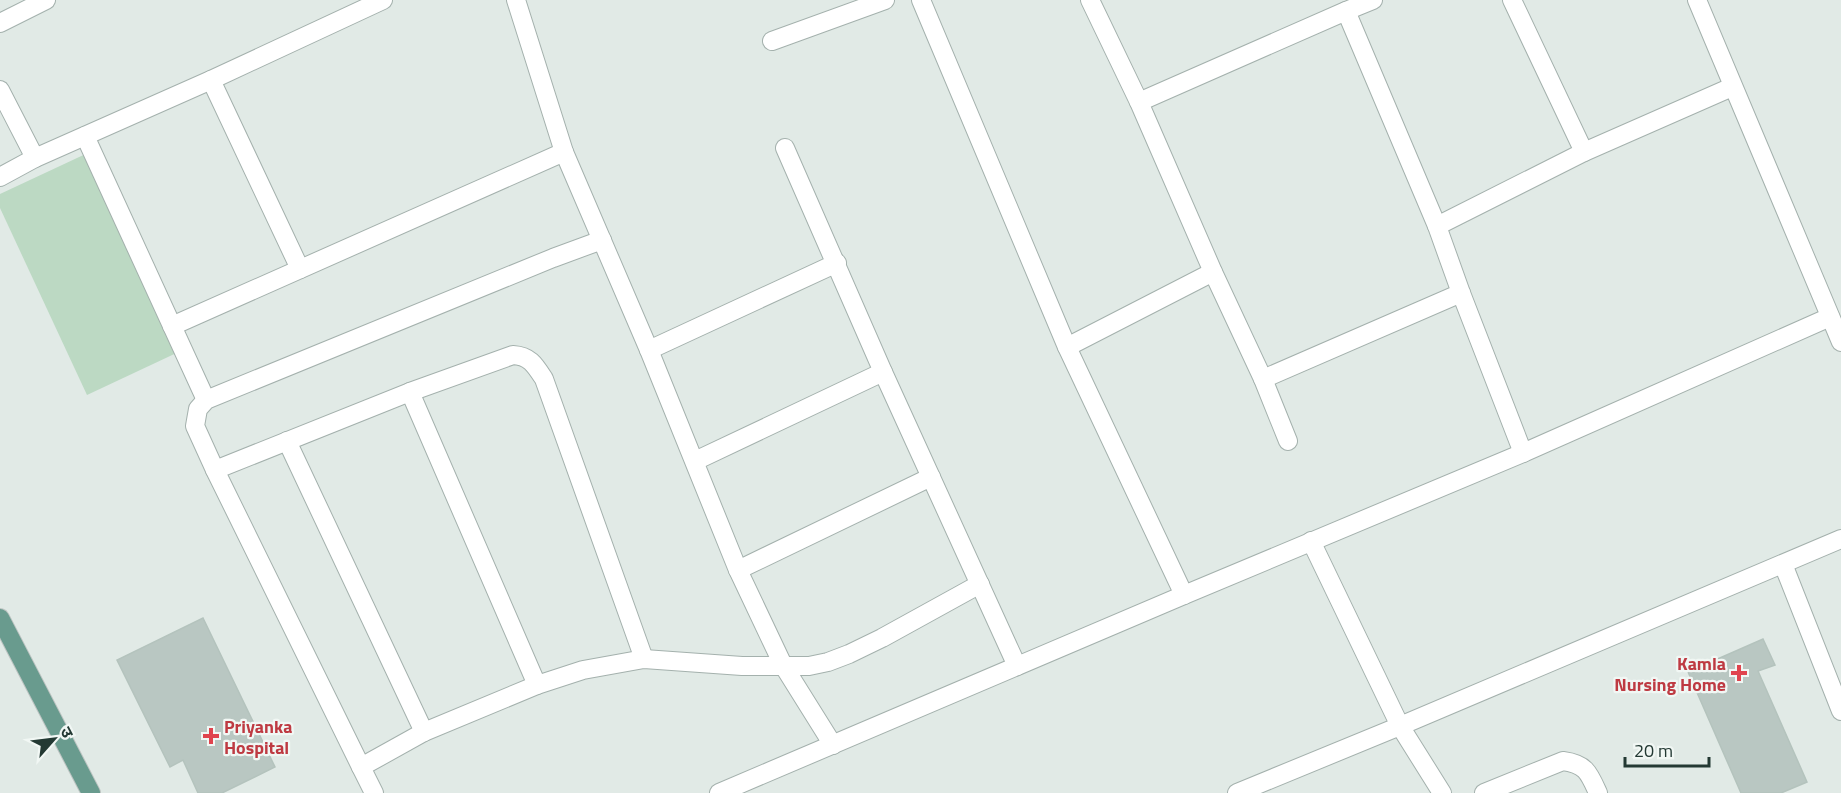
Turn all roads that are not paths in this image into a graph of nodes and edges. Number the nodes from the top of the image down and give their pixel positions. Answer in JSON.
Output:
{"nodes":[{"id":1,"x":46,"y":0,"type":"edge"},
{"id":2,"x":383,"y":0,"type":"edge"},
{"id":3,"x":516,"y":0,"type":"edge"},
{"id":4,"x":885,"y":0,"type":"edge"},
{"id":5,"x":921,"y":0,"type":"edge"},
{"id":6,"x":1090,"y":0,"type":"edge"},
{"id":7,"x":1373,"y":0,"type":"edge"},
{"id":8,"x":1512,"y":0,"type":"edge"},
{"id":9,"x":1697,"y":0,"type":"edge"},
{"id":10,"x":1346,"y":11,"type":"junction"},
{"id":11,"x":0,"y":23,"type":"edge"},
{"id":12,"x":772,"y":41,"type":"dead end"},
{"id":13,"x":212,"y":80,"type":"junction"},
{"id":14,"x":1732,"y":87,"type":"junction"},
{"id":15,"x":0,"y":90,"type":"edge"},
{"id":16,"x":1139,"y":102,"type":"junction"},
{"id":17,"x":84,"y":136,"type":"junction"},
{"id":18,"x":785,"y":148,"type":"dead end"},
{"id":19,"x":564,"y":152,"type":"junction"},
{"id":20,"x":1584,"y":152,"type":"junction"},
{"id":21,"x":35,"y":158,"type":"junction"},
{"id":22,"x":0,"y":177,"type":"edge"},
{"id":23,"x":1437,"y":226,"type":"junction"},
{"id":24,"x":602,"y":240,"type":"junction"},
{"id":25,"x":837,"y":263,"type":"junction"},
{"id":26,"x":300,"y":269,"type":"junction"},
{"id":27,"x":1213,"y":272,"type":"junction"},
{"id":28,"x":1461,"y":293,"type":"junction"},
{"id":29,"x":1830,"y":317,"type":"junction"},
{"id":30,"x":172,"y":326,"type":"junction"},
{"id":31,"x":1841,"y":342,"type":"edge"},
{"id":32,"x":1067,"y":347,"type":"junction"},
{"id":33,"x":649,"y":350,"type":"junction"},
{"id":34,"x":883,"y":372,"type":"junction"},
{"id":35,"x":1263,"y":379,"type":"junction"},
{"id":36,"x":410,"y":392,"type":"junction"},
{"id":37,"x":207,"y":400,"type":"junction"},
{"id":38,"x":287,"y":441,"type":"junction"},
{"id":39,"x":1288,"y":441,"type":"dead end"},
{"id":40,"x":1523,"y":453,"type":"junction"},
{"id":41,"x":695,"y":461,"type":"junction"},
{"id":42,"x":215,"y":470,"type":"junction"},
{"id":43,"x":931,"y":477,"type":"junction"},
{"id":44,"x":1841,"y":539,"type":"edge"},
{"id":45,"x":1311,"y":541,"type":"junction"},
{"id":46,"x":1783,"y":564,"type":"junction"},
{"id":47,"x":738,"y":570,"type":"junction"},
{"id":48,"x":980,"y":584,"type":"junction"},
{"id":49,"x":1184,"y":595,"type":"junction"},
{"id":50,"x":0,"y":618,"type":"edge"},
{"id":51,"x":644,"y":659,"type":"junction"},
{"id":52,"x":783,"y":665,"type":"junction"},
{"id":53,"x":1017,"y":666,"type":"junction"},
{"id":54,"x":537,"y":685,"type":"junction"},
{"id":55,"x":1841,"y":711,"type":"edge"},
{"id":56,"x":1400,"y":726,"type":"junction"},
{"id":57,"x":424,"y":732,"type":"junction"},
{"id":58,"x":832,"y":745,"type":"junction"},
{"id":59,"x":361,"y":766,"type":"junction"},
{"id":60,"x":91,"y":793,"type":"edge"},
{"id":61,"x":374,"y":793,"type":"edge"},
{"id":62,"x":719,"y":793,"type":"edge"},
{"id":63,"x":1237,"y":793,"type":"edge"},
{"id":64,"x":1442,"y":793,"type":"edge"},
{"id":65,"x":1484,"y":793,"type":"edge"},
{"id":66,"x":1598,"y":793,"type":"edge"}],
"edges":[{"from":1,"to":11,"type":"street"},
{"from":2,"to":13,"type":"street"},
{"from":3,"to":19,"type":"street"},
{"from":4,"to":12,"type":"street"},
{"from":5,"to":32,"type":"street"},
{"from":6,"to":16,"type":"street"},
{"from":7,"to":10,"type":"street"},
{"from":8,"to":20,"type":"street"},
{"from":9,"to":14,"type":"street"},
{"from":10,"to":16,"type":"street"},
{"from":10,"to":23,"type":"street"},
{"from":13,"to":17,"type":"street"},
{"from":13,"to":26,"type":"street"},
{"from":14,"to":20,"type":"street"},
{"from":14,"to":29,"type":"street"},
{"from":15,"to":21,"type":"street"},
{"from":16,"to":27,"type":"street"},
{"from":17,"to":21,"type":"street"},
{"from":17,"to":30,"type":"street"},
{"from":18,"to":25,"type":"street"},
{"from":19,"to":24,"type":"street"},
{"from":19,"to":26,"type":"street"},
{"from":20,"to":23,"type":"street"},
{"from":21,"to":22,"type":"street"},
{"from":23,"to":28,"type":"street"},
{"from":24,"to":33,"type":"street"},
{"from":24,"to":37,"type":"street"},
{"from":25,"to":33,"type":"street"},
{"from":25,"to":34,"type":"street"},
{"from":26,"to":30,"type":"street"},
{"from":27,"to":32,"type":"street"},
{"from":27,"to":35,"type":"street"},
{"from":28,"to":35,"type":"street"},
{"from":28,"to":40,"type":"street"},
{"from":29,"to":31,"type":"street"},
{"from":29,"to":40,"type":"street"},
{"from":30,"to":37,"type":"street"},
{"from":32,"to":49,"type":"street"},
{"from":33,"to":41,"type":"street"},
{"from":34,"to":41,"type":"street"},
{"from":34,"to":43,"type":"street"},
{"from":35,"to":39,"type":"street"},
{"from":36,"to":38,"type":"street"},
{"from":36,"to":51,"type":"street"},
{"from":36,"to":54,"type":"street"},
{"from":37,"to":42,"type":"street"},
{"from":38,"to":42,"type":"street"},
{"from":38,"to":57,"type":"street"},
{"from":40,"to":45,"type":"street"},
{"from":41,"to":47,"type":"street"},
{"from":42,"to":59,"type":"street"},
{"from":43,"to":47,"type":"street"},
{"from":43,"to":48,"type":"street"},
{"from":44,"to":46,"type":"street"},
{"from":45,"to":49,"type":"street"},
{"from":45,"to":56,"type":"street"},
{"from":46,"to":55,"type":"street"},
{"from":46,"to":56,"type":"street"},
{"from":47,"to":52,"type":"street"},
{"from":48,"to":52,"type":"street"},
{"from":48,"to":53,"type":"street"},
{"from":49,"to":53,"type":"street"},
{"from":50,"to":60,"type":"main road"},
{"from":51,"to":52,"type":"street"},
{"from":51,"to":54,"type":"street"},
{"from":52,"to":58,"type":"street"},
{"from":53,"to":58,"type":"street"},
{"from":54,"to":57,"type":"street"},
{"from":56,"to":63,"type":"street"},
{"from":56,"to":64,"type":"street"},
{"from":57,"to":59,"type":"street"},
{"from":58,"to":62,"type":"street"},
{"from":59,"to":61,"type":"street"},
{"from":65,"to":66,"type":"street"}]}
